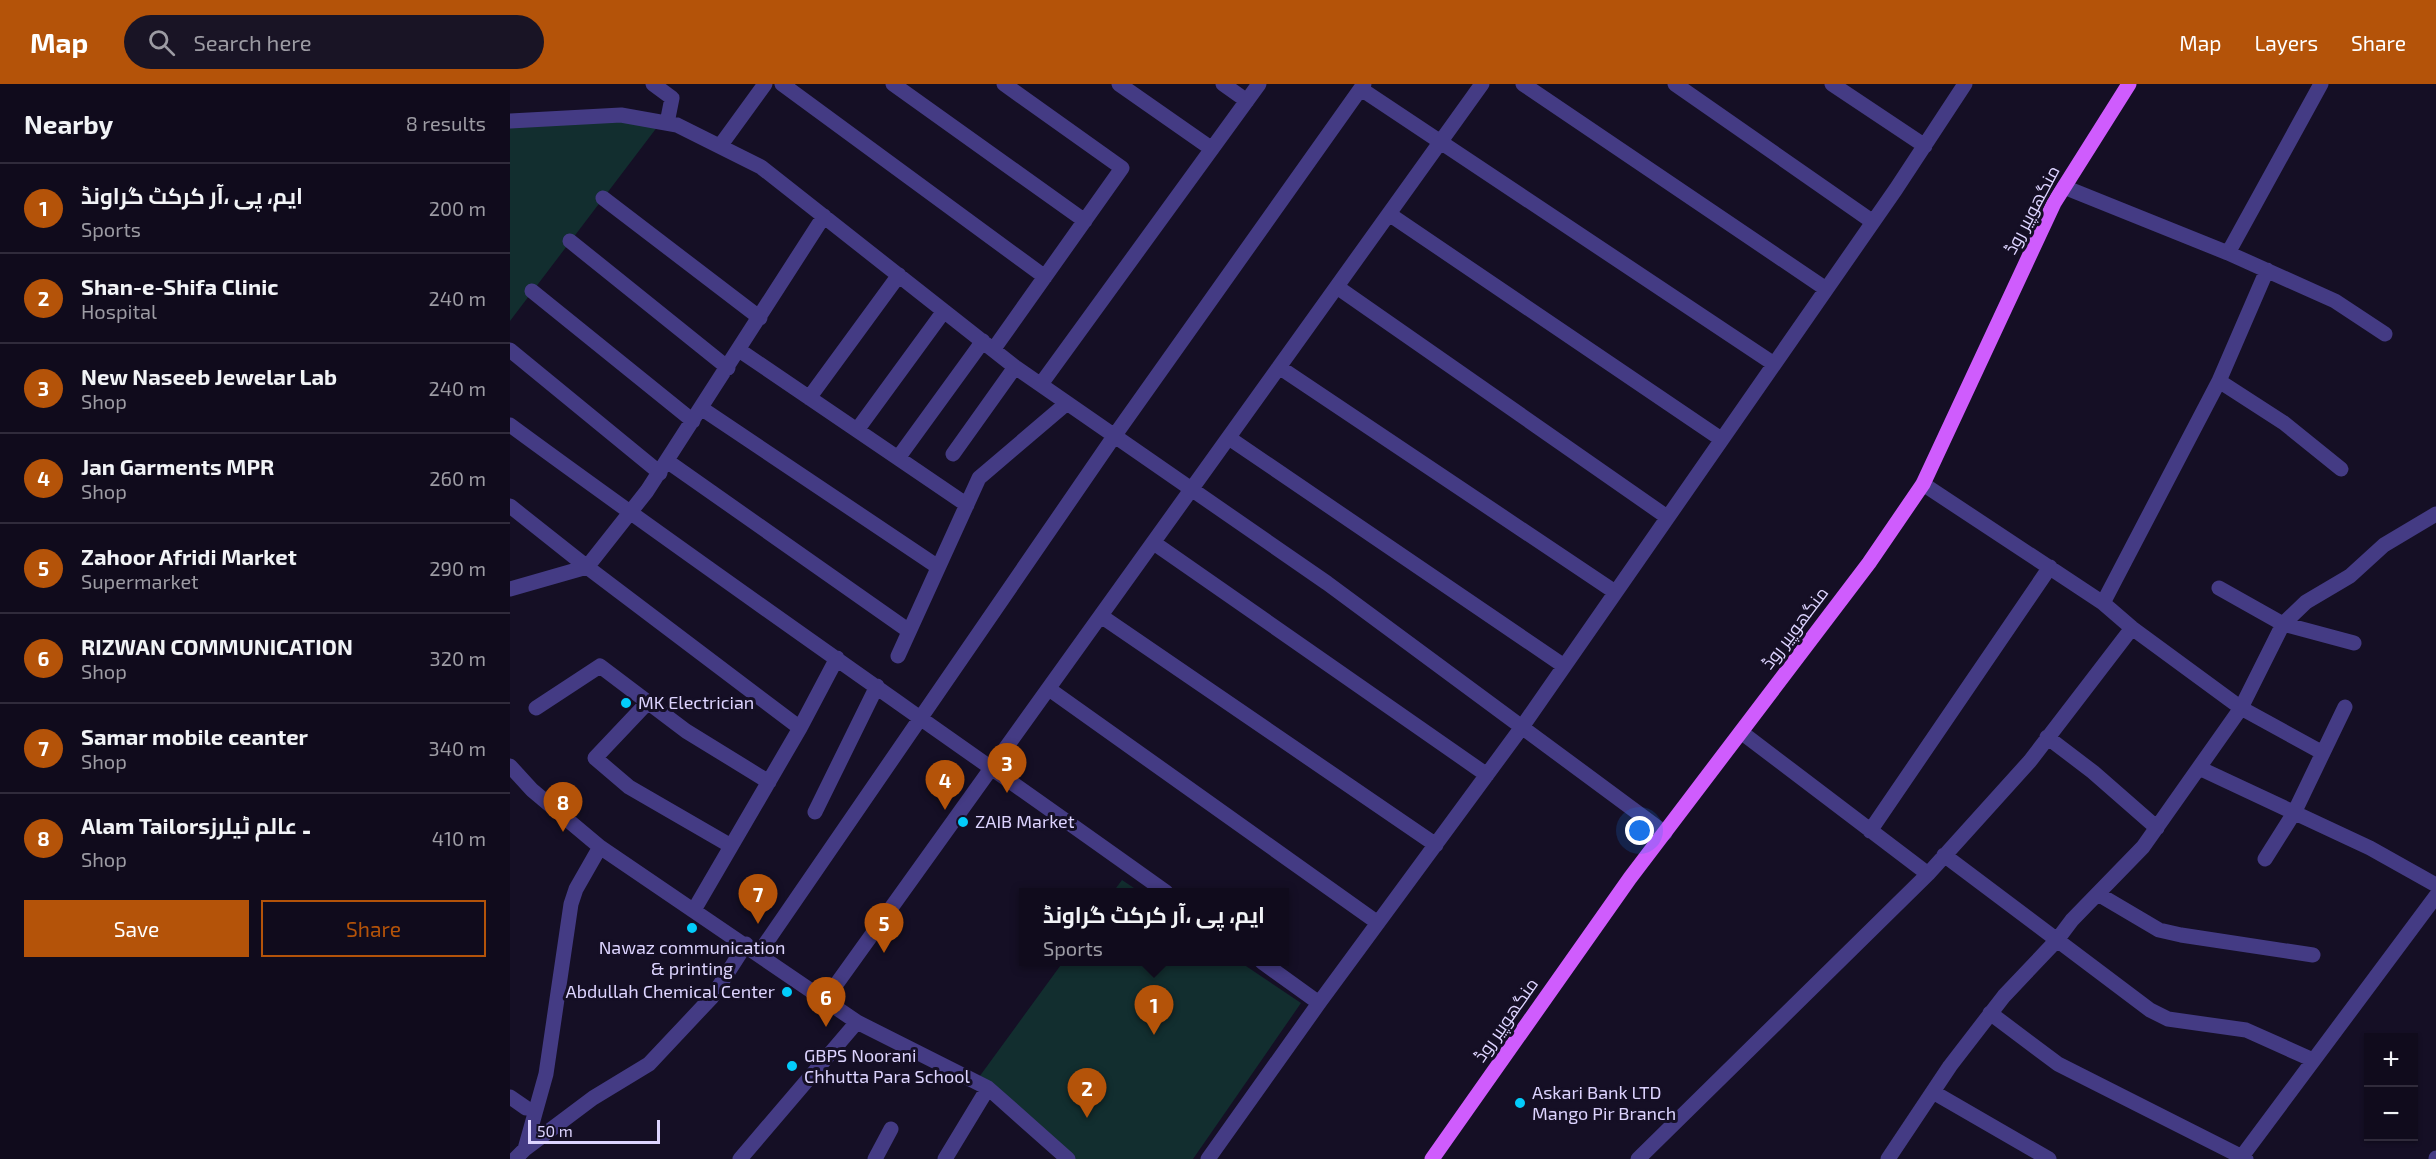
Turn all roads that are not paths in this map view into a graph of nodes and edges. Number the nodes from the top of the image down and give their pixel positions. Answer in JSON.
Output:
{"nodes":[{"id":1,"x":653,"y":84,"type":"edge"},
{"id":2,"x":782,"y":84,"type":"edge"},
{"id":3,"x":893,"y":84,"type":"edge"},
{"id":4,"x":1004,"y":84,"type":"edge"},
{"id":5,"x":1119,"y":84,"type":"edge"},
{"id":6,"x":1223,"y":84,"type":"edge"},
{"id":7,"x":1259,"y":84,"type":"edge"},
{"id":8,"x":1482,"y":84,"type":"edge"},
{"id":9,"x":1523,"y":84,"type":"edge"},
{"id":10,"x":1675,"y":84,"type":"edge"},
{"id":11,"x":1832,"y":84,"type":"edge"},
{"id":12,"x":1965,"y":84,"type":"edge"},
{"id":13,"x":2128,"y":84,"type":"edge"},
{"id":14,"x":2320,"y":84,"type":"edge"},
{"id":15,"x":764,"y":85,"type":"edge"},
{"id":16,"x":1362,"y":87,"type":"edge"},
{"id":17,"x":1247,"y":101,"type":"junction"},
{"id":18,"x":510,"y":121,"type":"edge"},
{"id":19,"x":667,"y":123,"type":"junction"},
{"id":20,"x":1440,"y":142,"type":"junction"},
{"id":21,"x":720,"y":146,"type":"junction"},
{"id":22,"x":1925,"y":146,"type":"junction"},
{"id":23,"x":1212,"y":149,"type":"junction"},
{"id":24,"x":2064,"y":187,"type":"junction"},
{"id":25,"x":603,"y":198,"type":"dead end"},
{"id":26,"x":1389,"y":214,"type":"junction"},
{"id":27,"x":824,"y":216,"type":"junction"},
{"id":28,"x":1085,"y":221,"type":"junction"},
{"id":29,"x":1873,"y":222,"type":"junction"},
{"id":30,"x":570,"y":241,"type":"dead end"},
{"id":31,"x":2228,"y":253,"type":"junction"},
{"id":32,"x":2267,"y":270,"type":"junction"},
{"id":33,"x":899,"y":275,"type":"junction"},
{"id":34,"x":1045,"y":277,"type":"junction"},
{"id":35,"x":1337,"y":287,"type":"junction"},
{"id":36,"x":1826,"y":289,"type":"junction"},
{"id":37,"x":532,"y":291,"type":"dead end"},
{"id":38,"x":944,"y":311,"type":"junction"},
{"id":39,"x":760,"y":318,"type":"junction"},
{"id":40,"x":2385,"y":334,"type":"dead end"},
{"id":41,"x":988,"y":346,"type":"junction"},
{"id":42,"x":510,"y":350,"type":"edge"},
{"id":43,"x":739,"y":350,"type":"junction"},
{"id":44,"x":1774,"y":364,"type":"junction"},
{"id":45,"x":1015,"y":367,"type":"junction"},
{"id":46,"x":1279,"y":367,"type":"junction"},
{"id":47,"x":728,"y":368,"type":"junction"},
{"id":48,"x":2219,"y":381,"type":"junction"},
{"id":49,"x":1041,"y":384,"type":"junction"},
{"id":50,"x":809,"y":398,"type":"junction"},
{"id":51,"x":1067,"y":403,"type":"junction"},
{"id":52,"x":697,"y":415,"type":"junction"},
{"id":53,"x":510,"y":425,"type":"edge"},
{"id":54,"x":857,"y":430,"type":"junction"},
{"id":55,"x":1115,"y":435,"type":"junction"},
{"id":56,"x":1229,"y":438,"type":"junction"},
{"id":57,"x":1721,"y":439,"type":"junction"},
{"id":58,"x":953,"y":454,"type":"dead end"},
{"id":59,"x":898,"y":458,"type":"junction"},
{"id":60,"x":663,"y":467,"type":"junction"},
{"id":61,"x":2342,"y":469,"type":"dead end"},
{"id":62,"x":1923,"y":484,"type":"junction"},
{"id":63,"x":1192,"y":489,"type":"junction"},
{"id":64,"x":967,"y":505,"type":"junction"},
{"id":65,"x":510,"y":506,"type":"edge"},
{"id":66,"x":630,"y":513,"type":"junction"},
{"id":67,"x":2436,"y":514,"type":"edge"},
{"id":68,"x":1667,"y":517,"type":"junction"},
{"id":69,"x":1154,"y":543,"type":"junction"},
{"id":70,"x":587,"y":567,"type":"junction"},
{"id":71,"x":938,"y":567,"type":"junction"},
{"id":72,"x":2050,"y":567,"type":"junction"},
{"id":73,"x":514,"y":584,"type":"edge"},
{"id":74,"x":2219,"y":588,"type":"dead end"},
{"id":75,"x":1615,"y":592,"type":"junction"},
{"id":76,"x":2103,"y":603,"type":"junction"},
{"id":77,"x":1101,"y":616,"type":"junction"},
{"id":78,"x":2283,"y":624,"type":"junction"},
{"id":79,"x":2132,"y":628,"type":"junction"},
{"id":80,"x":909,"y":631,"type":"junction"},
{"id":81,"x":2354,"y":643,"type":"dead end"},
{"id":82,"x":898,"y":656,"type":"dead end"},
{"id":83,"x":837,"y":658,"type":"junction"},
{"id":84,"x":1563,"y":666,"type":"junction"},
{"id":85,"x":877,"y":686,"type":"junction"},
{"id":86,"x":1048,"y":689,"type":"junction"},
{"id":87,"x":648,"y":702,"type":"junction"},
{"id":88,"x":2345,"y":707,"type":"dead end"},
{"id":89,"x":536,"y":708,"type":"dead end"},
{"id":90,"x":2241,"y":708,"type":"junction"},
{"id":91,"x":921,"y":717,"type":"junction"},
{"id":92,"x":1522,"y":727,"type":"junction"},
{"id":93,"x":800,"y":728,"type":"junction"},
{"id":94,"x":1741,"y":732,"type":"junction"},
{"id":95,"x":2047,"y":737,"type":"junction"},
{"id":96,"x":2323,"y":753,"type":"junction"},
{"id":97,"x":510,"y":766,"type":"edge"},
{"id":98,"x":992,"y":768,"type":"junction"},
{"id":99,"x":2199,"y":768,"type":"junction"},
{"id":100,"x":1486,"y":775,"type":"junction"},
{"id":101,"x":769,"y":782,"type":"junction"},
{"id":102,"x":815,"y":812,"type":"dead end"},
{"id":103,"x":2294,"y":813,"type":"junction"},
{"id":104,"x":2157,"y":828,"type":"junction"},
{"id":105,"x":1870,"y":831,"type":"junction"},
{"id":106,"x":1665,"y":833,"type":"junction"},
{"id":107,"x":1436,"y":845,"type":"junction"},
{"id":108,"x":731,"y":846,"type":"junction"},
{"id":109,"x":600,"y":847,"type":"junction"},
{"id":110,"x":1944,"y":855,"type":"junction"},
{"id":111,"x":2265,"y":859,"type":"dead end"},
{"id":112,"x":1928,"y":874,"type":"junction"},
{"id":113,"x":2436,"y":885,"type":"edge"},
{"id":114,"x":1160,"y":888,"type":"edge"},
{"id":115,"x":2098,"y":894,"type":"junction"},
{"id":116,"x":2436,"y":896,"type":"edge"},
{"id":117,"x":694,"y":910,"type":"junction"},
{"id":118,"x":1378,"y":923,"type":"junction"},
{"id":119,"x":2057,"y":940,"type":"junction"},
{"id":120,"x":752,"y":948,"type":"junction"},
{"id":121,"x":2313,"y":956,"type":"dead end"},
{"id":122,"x":1268,"y":966,"type":"edge"},
{"id":123,"x":825,"y":1000,"type":"junction"},
{"id":124,"x":1319,"y":1003,"type":"junction"},
{"id":125,"x":1990,"y":1013,"type":"junction"},
{"id":126,"x":857,"y":1022,"type":"junction"},
{"id":127,"x":2313,"y":1060,"type":"junction"},
{"id":128,"x":987,"y":1088,"type":"junction"},
{"id":129,"x":1933,"y":1092,"type":"junction"},
{"id":130,"x":510,"y":1097,"type":"edge"},
{"id":131,"x":526,"y":1108,"type":"dead end"},
{"id":132,"x":891,"y":1129,"type":"dead end"},
{"id":133,"x":520,"y":1154,"type":"edge"},
{"id":134,"x":2243,"y":1158,"type":"edge"},
{"id":135,"x":740,"y":1159,"type":"edge"},
{"id":136,"x":875,"y":1159,"type":"edge"},
{"id":137,"x":945,"y":1159,"type":"edge"},
{"id":138,"x":1068,"y":1159,"type":"edge"},
{"id":139,"x":1208,"y":1159,"type":"edge"},
{"id":140,"x":1432,"y":1159,"type":"edge"},
{"id":141,"x":1638,"y":1159,"type":"edge"},
{"id":142,"x":1888,"y":1159,"type":"edge"},
{"id":143,"x":2049,"y":1159,"type":"edge"}],
"edges":[{"from":1,"to":19,"type":"street"},
{"from":2,"to":34,"type":"street"},
{"from":3,"to":28,"type":"street"},
{"from":4,"to":28,"type":"street"},
{"from":5,"to":23,"type":"street"},
{"from":6,"to":17,"type":"street"},
{"from":7,"to":17,"type":"street"},
{"from":8,"to":20,"type":"street"},
{"from":9,"to":36,"type":"street"},
{"from":10,"to":29,"type":"street"},
{"from":11,"to":22,"type":"street"},
{"from":12,"to":22,"type":"street"},
{"from":13,"to":24,"type":"main road","name":"منگھوپیر روڈ"},
{"from":14,"to":31,"type":"street"},
{"from":15,"to":21,"type":"street"},
{"from":16,"to":20,"type":"street"},
{"from":16,"to":55,"type":"street"},
{"from":17,"to":23,"type":"street"},
{"from":18,"to":19,"type":"street"},
{"from":19,"to":21,"type":"street"},
{"from":20,"to":26,"type":"street"},
{"from":20,"to":44,"type":"street"},
{"from":21,"to":27,"type":"street"},
{"from":22,"to":29,"type":"street"},
{"from":23,"to":49,"type":"street"},
{"from":24,"to":31,"type":"street"},
{"from":24,"to":62,"type":"main road","name":"منگھوپیر روڈ"},
{"from":25,"to":39,"type":"street"},
{"from":26,"to":35,"type":"street"},
{"from":26,"to":57,"type":"street"},
{"from":27,"to":33,"type":"street"},
{"from":27,"to":39,"type":"street"},
{"from":28,"to":34,"type":"street"},
{"from":29,"to":36,"type":"street"},
{"from":30,"to":47,"type":"street"},
{"from":31,"to":32,"type":"street"},
{"from":32,"to":40,"type":"street"},
{"from":32,"to":48,"type":"street"},
{"from":33,"to":38,"type":"street"},
{"from":33,"to":50,"type":"street"},
{"from":34,"to":41,"type":"street"},
{"from":35,"to":46,"type":"street"},
{"from":35,"to":68,"type":"street"},
{"from":36,"to":44,"type":"street"},
{"from":37,"to":52,"type":"street"},
{"from":38,"to":41,"type":"street"},
{"from":38,"to":54,"type":"street"},
{"from":39,"to":43,"type":"street"},
{"from":41,"to":45,"type":"street"},
{"from":41,"to":59,"type":"street"},
{"from":42,"to":60,"type":"street"},
{"from":43,"to":47,"type":"street"},
{"from":43,"to":50,"type":"street"},
{"from":44,"to":57,"type":"street"},
{"from":45,"to":49,"type":"street"},
{"from":45,"to":58,"type":"street"},
{"from":46,"to":56,"type":"street"},
{"from":46,"to":75,"type":"street"},
{"from":47,"to":52,"type":"street"},
{"from":48,"to":61,"type":"street"},
{"from":48,"to":76,"type":"street"},
{"from":49,"to":51,"type":"street"},
{"from":50,"to":54,"type":"street"},
{"from":51,"to":55,"type":"street"},
{"from":51,"to":64,"type":"street"},
{"from":52,"to":60,"type":"street"},
{"from":52,"to":71,"type":"street"},
{"from":53,"to":66,"type":"street"},
{"from":54,"to":59,"type":"street"},
{"from":55,"to":63,"type":"street"},
{"from":55,"to":91,"type":"street"},
{"from":56,"to":63,"type":"street"},
{"from":56,"to":84,"type":"street"},
{"from":57,"to":68,"type":"street"},
{"from":59,"to":64,"type":"street"},
{"from":60,"to":66,"type":"street"},
{"from":60,"to":80,"type":"street"},
{"from":62,"to":72,"type":"street"},
{"from":62,"to":94,"type":"main road","name":"منگھوپیر روڈ"},
{"from":63,"to":69,"type":"street"},
{"from":63,"to":92,"type":"street"},
{"from":64,"to":71,"type":"street"},
{"from":65,"to":70,"type":"street"},
{"from":66,"to":70,"type":"street"},
{"from":66,"to":83,"type":"street"},
{"from":67,"to":78,"type":"street"},
{"from":68,"to":75,"type":"street"},
{"from":69,"to":77,"type":"street"},
{"from":69,"to":100,"type":"street"},
{"from":70,"to":73,"type":"street"},
{"from":70,"to":93,"type":"street"},
{"from":71,"to":80,"type":"street"},
{"from":72,"to":76,"type":"street"},
{"from":72,"to":105,"type":"street"},
{"from":74,"to":78,"type":"street"},
{"from":75,"to":84,"type":"street"},
{"from":76,"to":79,"type":"street"},
{"from":77,"to":86,"type":"street"},
{"from":77,"to":107,"type":"street"},
{"from":78,"to":81,"type":"street"},
{"from":78,"to":90,"type":"street"},
{"from":79,"to":90,"type":"street"},
{"from":79,"to":95,"type":"street"},
{"from":80,"to":82,"type":"street"},
{"from":83,"to":85,"type":"street"},
{"from":83,"to":93,"type":"street"},
{"from":84,"to":92,"type":"street"},
{"from":85,"to":91,"type":"street"},
{"from":85,"to":102,"type":"street"},
{"from":86,"to":98,"type":"street"},
{"from":86,"to":118,"type":"street"},
{"from":87,"to":89,"type":"street"},
{"from":87,"to":101,"type":"street"},
{"from":87,"to":108,"type":"street"},
{"from":88,"to":96,"type":"street"},
{"from":90,"to":96,"type":"street"},
{"from":90,"to":99,"type":"street"},
{"from":91,"to":98,"type":"street"},
{"from":91,"to":120,"type":"street"},
{"from":92,"to":100,"type":"street"},
{"from":92,"to":106,"type":"street"},
{"from":93,"to":101,"type":"street"},
{"from":94,"to":105,"type":"street"},
{"from":94,"to":106,"type":"main road","name":"منگھوپیر روڈ"},
{"from":95,"to":104,"type":"street"},
{"from":95,"to":110,"type":"street"},
{"from":96,"to":103,"type":"street"},
{"from":97,"to":109,"type":"street"},
{"from":98,"to":114,"type":"street"},
{"from":98,"to":123,"type":"street"},
{"from":99,"to":103,"type":"street"},
{"from":99,"to":104,"type":"street"},
{"from":100,"to":107,"type":"street"},
{"from":101,"to":108,"type":"street"},
{"from":103,"to":111,"type":"street"},
{"from":103,"to":113,"type":"street"},
{"from":104,"to":115,"type":"street"},
{"from":105,"to":112,"type":"street"},
{"from":106,"to":140,"type":"main road","name":"منگھوپیر روڈ"},
{"from":107,"to":118,"type":"street"},
{"from":108,"to":117,"type":"street"},
{"from":109,"to":117,"type":"street"},
{"from":109,"to":133,"type":"street"},
{"from":110,"to":112,"type":"street"},
{"from":110,"to":119,"type":"street"},
{"from":112,"to":141,"type":"street"},
{"from":115,"to":119,"type":"street"},
{"from":115,"to":121,"type":"street"},
{"from":116,"to":127,"type":"street"},
{"from":117,"to":120,"type":"street"},
{"from":118,"to":124,"type":"street"},
{"from":119,"to":125,"type":"street"},
{"from":119,"to":127,"type":"street"},
{"from":120,"to":123,"type":"street"},
{"from":120,"to":133,"type":"street"},
{"from":122,"to":124,"type":"street"},
{"from":123,"to":126,"type":"street"},
{"from":124,"to":139,"type":"street"},
{"from":125,"to":129,"type":"street"},
{"from":125,"to":134,"type":"street"},
{"from":126,"to":128,"type":"street"},
{"from":126,"to":135,"type":"street"},
{"from":127,"to":134,"type":"street"},
{"from":128,"to":137,"type":"street"},
{"from":128,"to":138,"type":"street"},
{"from":129,"to":142,"type":"street"},
{"from":129,"to":143,"type":"street"},
{"from":130,"to":131,"type":"street"},
{"from":132,"to":136,"type":"street"}]}
